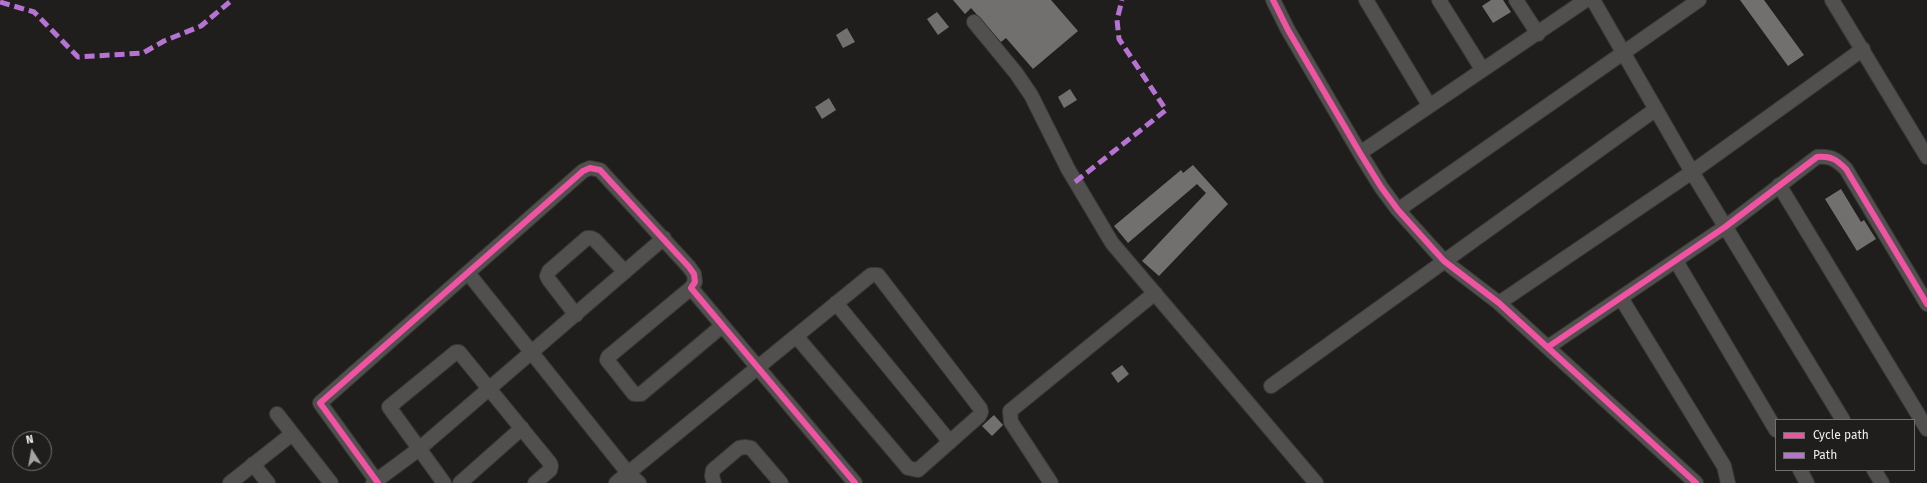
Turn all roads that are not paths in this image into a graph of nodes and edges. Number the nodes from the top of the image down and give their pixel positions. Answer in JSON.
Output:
{"nodes":[{"id":1,"x":1273,"y":0,"type":"edge"},
{"id":2,"x":1366,"y":0,"type":"edge"},
{"id":3,"x":1440,"y":0,"type":"edge"},
{"id":4,"x":1516,"y":0,"type":"edge"},
{"id":5,"x":1586,"y":0,"type":"edge"},
{"id":6,"x":1593,"y":0,"type":"edge"},
{"id":7,"x":1699,"y":0,"type":"edge"},
{"id":8,"x":1832,"y":0,"type":"edge"},
{"id":9,"x":974,"y":22,"type":"dead end"},
{"id":10,"x":1538,"y":34,"type":"junction"},
{"id":11,"x":1863,"y":49,"type":"junction"},
{"id":12,"x":1624,"y":53,"type":"junction"},
{"id":13,"x":1482,"y":69,"type":"junction"},
{"id":14,"x":1429,"y":105,"type":"junction"},
{"id":15,"x":1656,"y":109,"type":"junction"},
{"id":16,"x":1360,"y":153,"type":"junction"},
{"id":17,"x":1927,"y":157,"type":"edge"},
{"id":18,"x":1692,"y":172,"type":"junction"},
{"id":19,"x":1779,"y":185,"type":"junction"},
{"id":20,"x":1398,"y":210,"type":"junction"},
{"id":21,"x":1725,"y":227,"type":"junction"},
{"id":22,"x":664,"y":238,"type":"junction"},
{"id":23,"x":1444,"y":261,"type":"junction"},
{"id":24,"x":1676,"y":261,"type":"junction"},
{"id":25,"x":625,"y":272,"type":"junction"},
{"id":26,"x":468,"y":273,"type":"junction"},
{"id":27,"x":691,"y":288,"type":"junction"},
{"id":28,"x":1156,"y":293,"type":"junction"},
{"id":29,"x":1621,"y":298,"type":"junction"},
{"id":30,"x":836,"y":303,"type":"junction"},
{"id":31,"x":1499,"y":303,"type":"junction"},
{"id":32,"x":1927,"y":304,"type":"edge"},
{"id":33,"x":576,"y":315,"type":"junction"},
{"id":34,"x":722,"y":326,"type":"junction"},
{"id":35,"x":796,"y":336,"type":"junction"},
{"id":36,"x":1548,"y":347,"type":"junction"},
{"id":37,"x":532,"y":353,"type":"junction"},
{"id":38,"x":757,"y":368,"type":"junction"},
{"id":39,"x":1271,"y":386,"type":"dead end"},
{"id":40,"x":490,"y":389,"type":"junction"},
{"id":41,"x":277,"y":414,"type":"dead end"},
{"id":42,"x":1842,"y":419,"type":"edge"},
{"id":43,"x":522,"y":428,"type":"junction"},
{"id":44,"x":1775,"y":428,"type":"edge"},
{"id":45,"x":1927,"y":429,"type":"edge"},
{"id":46,"x":292,"y":434,"type":"junction"},
{"id":47,"x":950,"y":442,"type":"junction"},
{"id":48,"x":419,"y":449,"type":"junction"},
{"id":49,"x":253,"y":464,"type":"junction"},
{"id":50,"x":1801,"y":471,"type":"edge"},
{"id":51,"x":1875,"y":471,"type":"edge"},
{"id":52,"x":628,"y":473,"type":"junction"},
{"id":53,"x":375,"y":482,"type":"edge"},
{"id":54,"x":230,"y":483,"type":"edge"},
{"id":55,"x":268,"y":483,"type":"edge"},
{"id":56,"x":331,"y":483,"type":"edge"},
{"id":57,"x":444,"y":483,"type":"edge"},
{"id":58,"x":460,"y":483,"type":"edge"},
{"id":59,"x":535,"y":483,"type":"edge"},
{"id":60,"x":616,"y":483,"type":"edge"},
{"id":61,"x":639,"y":483,"type":"edge"},
{"id":62,"x":714,"y":483,"type":"edge"},
{"id":63,"x":781,"y":483,"type":"edge"},
{"id":64,"x":855,"y":483,"type":"edge"},
{"id":65,"x":1051,"y":483,"type":"edge"},
{"id":66,"x":1316,"y":483,"type":"edge"},
{"id":67,"x":1696,"y":483,"type":"edge"},
{"id":68,"x":1728,"y":483,"type":"edge"},
{"id":69,"x":1808,"y":483,"type":"edge"},
{"id":70,"x":1882,"y":483,"type":"edge"}],
"edges":[{"from":1,"to":16,"type":"street"},
{"from":2,"to":14,"type":"street"},
{"from":3,"to":13,"type":"street"},
{"from":4,"to":10,"type":"street"},
{"from":5,"to":10,"type":"street"},
{"from":6,"to":12,"type":"street"},
{"from":7,"to":12,"type":"street"},
{"from":8,"to":11,"type":"street"},
{"from":9,"to":28,"type":"street"},
{"from":10,"to":13,"type":"street"},
{"from":11,"to":17,"type":"street"},
{"from":11,"to":18,"type":"street"},
{"from":12,"to":15,"type":"street"},
{"from":12,"to":20,"type":"street"},
{"from":13,"to":14,"type":"street"},
{"from":14,"to":16,"type":"street"},
{"from":15,"to":18,"type":"street"},
{"from":15,"to":23,"type":"street"},
{"from":16,"to":20,"type":"street"},
{"from":18,"to":21,"type":"street"},
{"from":18,"to":31,"type":"street"},
{"from":19,"to":21,"type":"street"},
{"from":19,"to":32,"type":"street"},
{"from":19,"to":45,"type":"street"},
{"from":20,"to":23,"type":"street"},
{"from":21,"to":24,"type":"street"},
{"from":21,"to":42,"type":"street"},
{"from":22,"to":25,"type":"street"},
{"from":22,"to":26,"type":"street"},
{"from":22,"to":27,"type":"street"},
{"from":23,"to":31,"type":"street"},
{"from":23,"to":39,"type":"street"},
{"from":24,"to":29,"type":"street"},
{"from":24,"to":44,"type":"street"},
{"from":25,"to":33,"type":"street"},
{"from":25,"to":33,"type":"street"},
{"from":26,"to":37,"type":"street"},
{"from":26,"to":53,"type":"street"},
{"from":27,"to":34,"type":"street"},
{"from":27,"to":34,"type":"street"},
{"from":28,"to":65,"type":"street"},
{"from":28,"to":66,"type":"street"},
{"from":29,"to":36,"type":"street"},
{"from":29,"to":68,"type":"street"},
{"from":30,"to":35,"type":"street"},
{"from":30,"to":47,"type":"street"},
{"from":30,"to":47,"type":"street"},
{"from":31,"to":36,"type":"street"},
{"from":33,"to":37,"type":"street"},
{"from":34,"to":38,"type":"street"},
{"from":35,"to":38,"type":"street"},
{"from":35,"to":47,"type":"street"},
{"from":36,"to":67,"type":"street"},
{"from":37,"to":40,"type":"street"},
{"from":37,"to":52,"type":"street"},
{"from":38,"to":52,"type":"street"},
{"from":38,"to":64,"type":"street"},
{"from":40,"to":43,"type":"street"},
{"from":40,"to":48,"type":"street"},
{"from":40,"to":48,"type":"street"},
{"from":41,"to":46,"type":"street"},
{"from":43,"to":58,"type":"street"},
{"from":43,"to":59,"type":"street"},
{"from":46,"to":49,"type":"street"},
{"from":46,"to":56,"type":"street"},
{"from":48,"to":53,"type":"street"},
{"from":48,"to":57,"type":"street"},
{"from":49,"to":54,"type":"street"},
{"from":49,"to":55,"type":"street"},
{"from":50,"to":69,"type":"street"},
{"from":51,"to":70,"type":"street"},
{"from":52,"to":60,"type":"street"},
{"from":52,"to":61,"type":"street"},
{"from":62,"to":63,"type":"street"}]}
